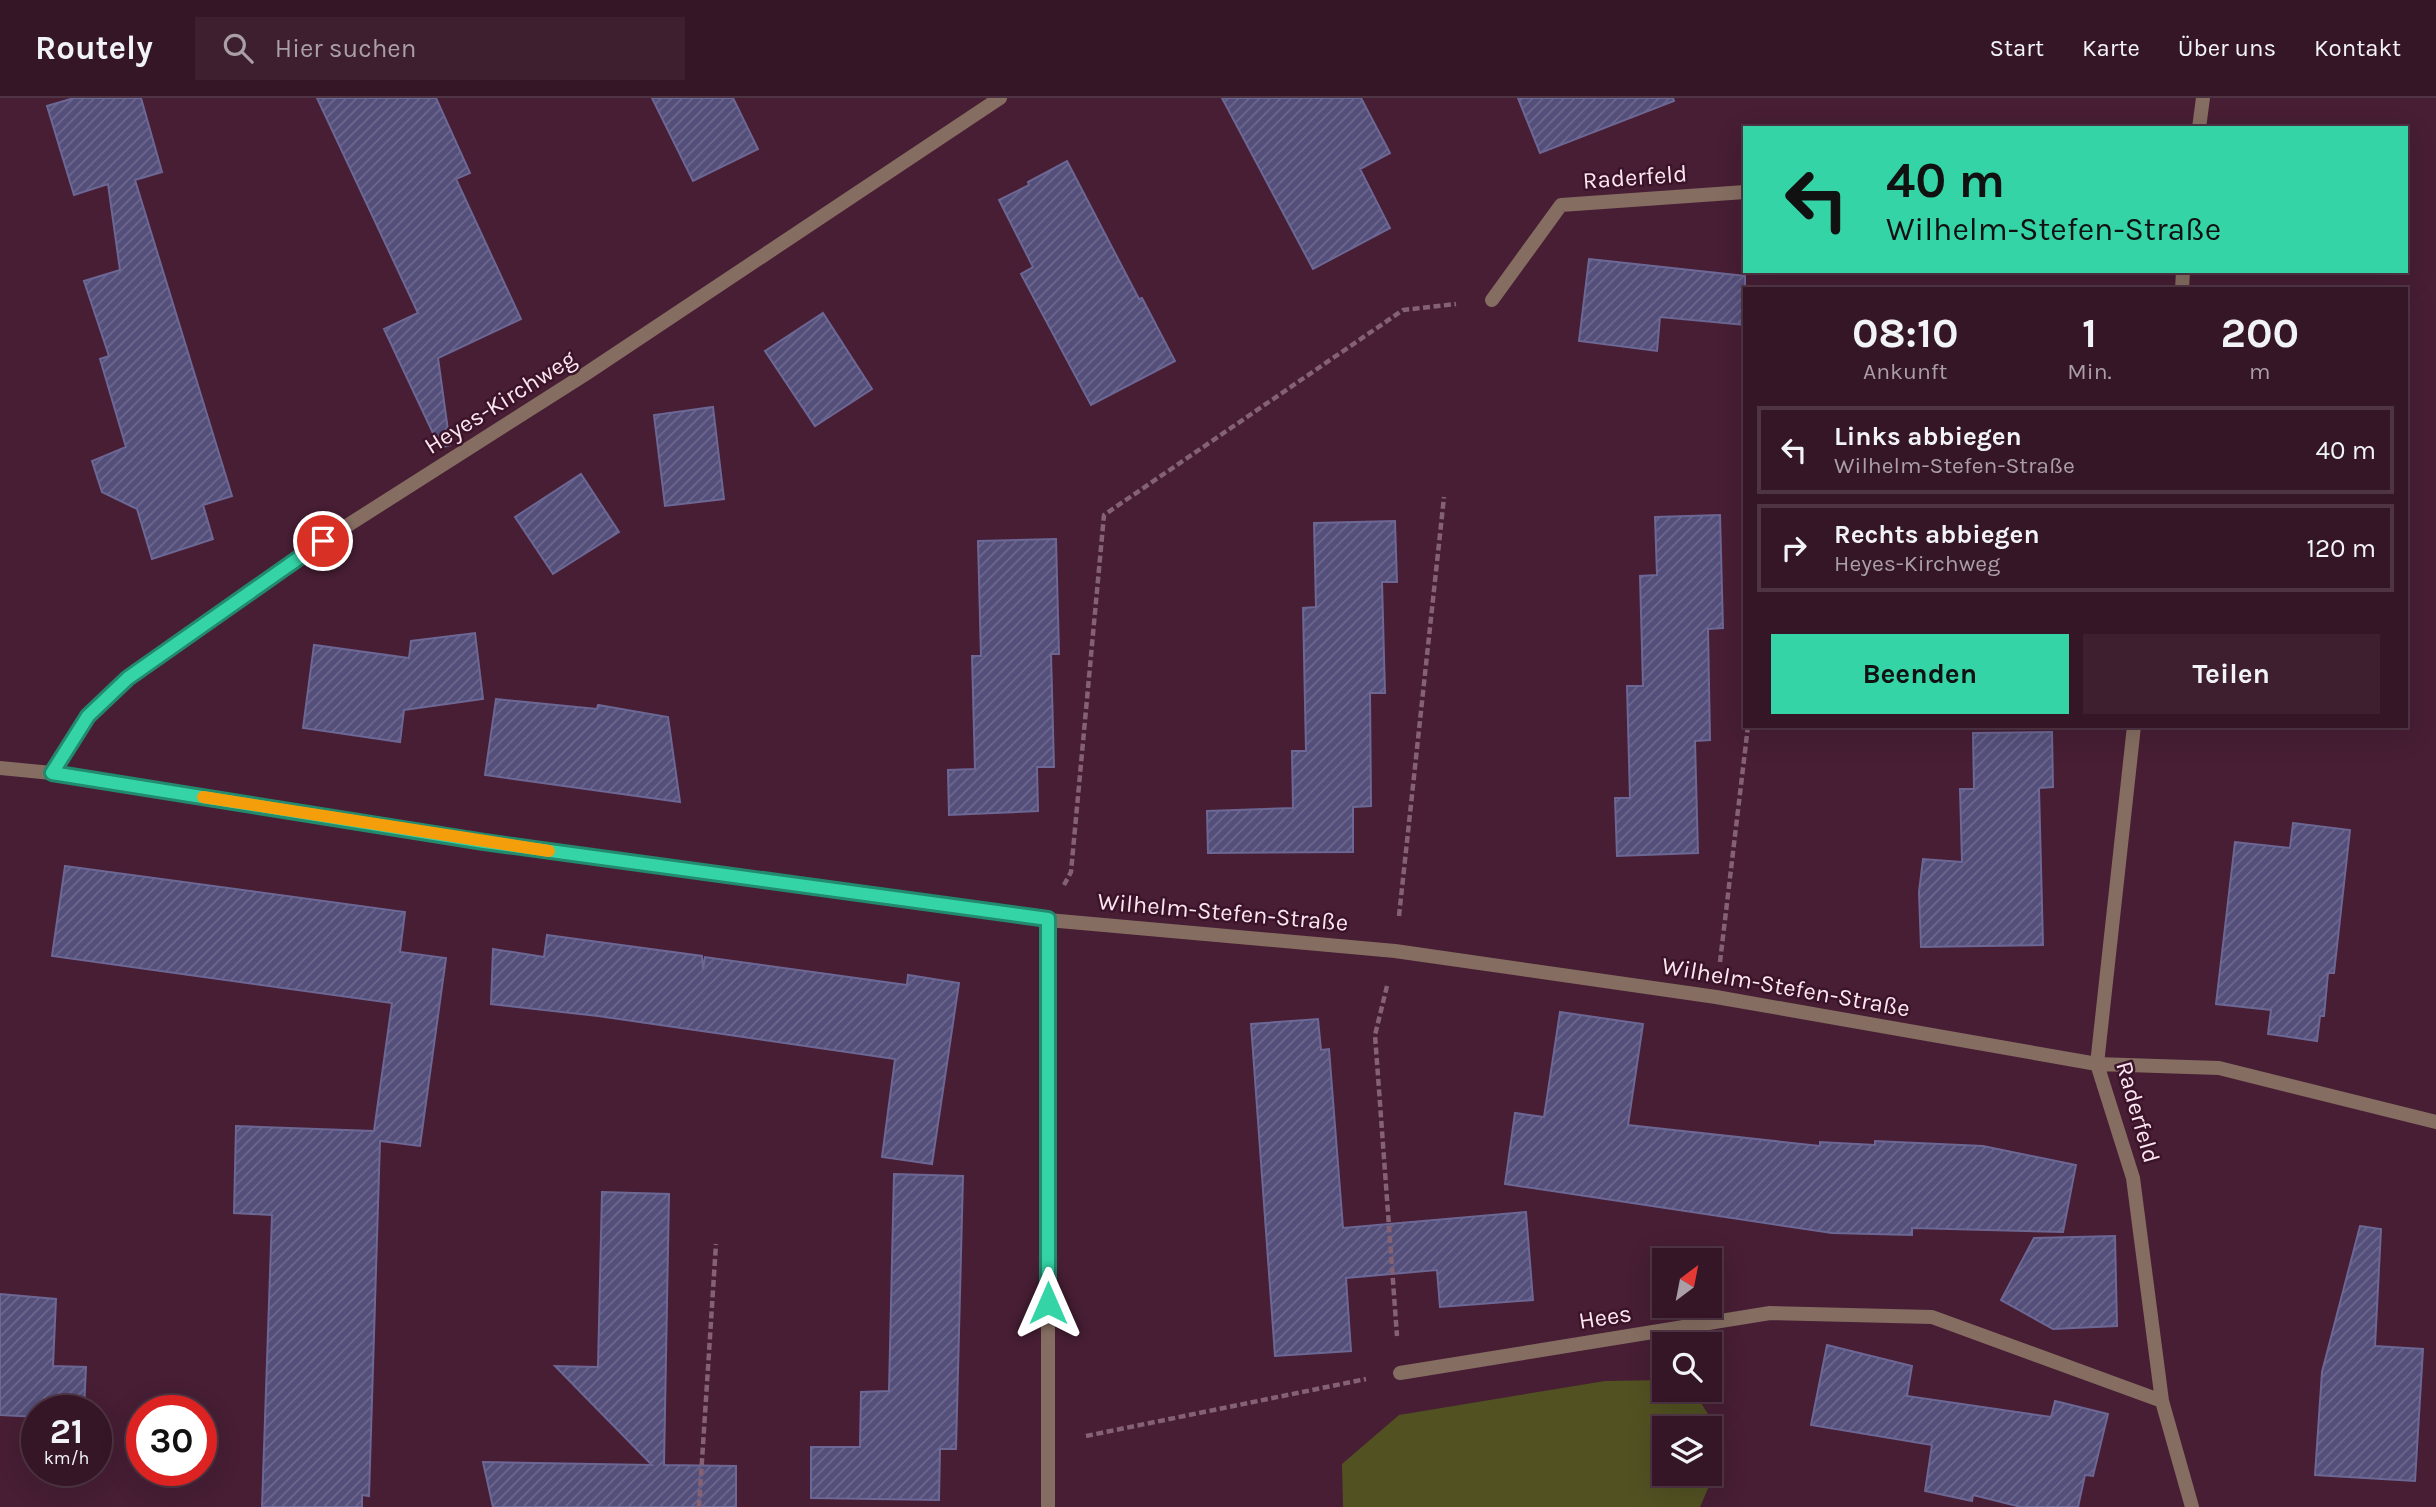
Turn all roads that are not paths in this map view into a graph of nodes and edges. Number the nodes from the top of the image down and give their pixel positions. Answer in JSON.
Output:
{"nodes":[{"id":1,"x":1000,"y":98,"type":"edge"},
{"id":2,"x":2203,"y":98,"type":"edge"},
{"id":3,"x":2199,"y":126,"type":"edge"},
{"id":4,"x":1743,"y":192,"type":"edge"},
{"id":5,"x":1492,"y":300,"type":"road end"},
{"id":6,"x":2134,"y":728,"type":"edge"},
{"id":7,"x":0,"y":768,"type":"edge"},
{"id":8,"x":52,"y":773,"type":"junction"},
{"id":9,"x":1048,"y":919,"type":"junction"},
{"id":10,"x":2097,"y":1064,"type":"junction"},
{"id":11,"x":2436,"y":1122,"type":"edge"},
{"id":12,"x":1400,"y":1373,"type":"road end"},
{"id":13,"x":2162,"y":1402,"type":"junction"},
{"id":14,"x":1048,"y":1507,"type":"edge"},
{"id":15,"x":2192,"y":1507,"type":"edge"}],
"edges":[{"from":1,"to":8,"type":"street","name":"Heyes-Kirchweg"},
{"from":2,"to":3,"type":"street"},
{"from":4,"to":5,"type":"street","name":"Raderfeld"},
{"from":6,"to":10,"type":"street","name":"Raderfeld"},
{"from":7,"to":8,"type":"street","name":"Wilhelm-Stefen-Straße"},
{"from":8,"to":9,"type":"street","name":"Wilhelm-Stefen-Straße"},
{"from":9,"to":10,"type":"street","name":"Wilhelm-Stefen-Straße"},
{"from":9,"to":14,"type":"street"},
{"from":10,"to":11,"type":"street","name":"Wilhelm-Stefen-Straße"},
{"from":10,"to":13,"type":"street","name":"Raderfeld"},
{"from":12,"to":13,"type":"street","name":"Hees"},
{"from":13,"to":15,"type":"street","name":"Raderfeld"}]}
